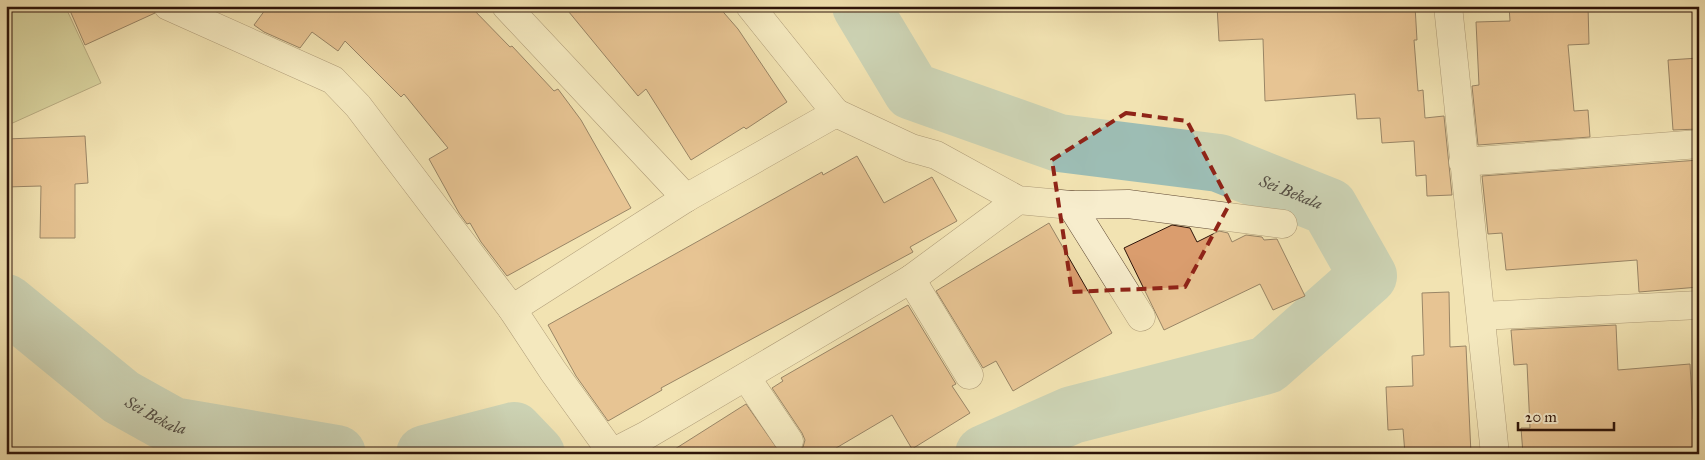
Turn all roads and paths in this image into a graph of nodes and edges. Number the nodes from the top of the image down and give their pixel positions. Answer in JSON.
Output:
{"nodes":[{"id":1,"x":168,"y":6,"type":"edge"},
{"id":2,"x":506,"y":6,"type":"edge"},
{"id":3,"x":750,"y":6,"type":"edge"},
{"id":4,"x":1448,"y":6,"type":"edge"},
{"id":5,"x":205,"y":12,"type":"edge"},
{"id":6,"x":836,"y":114,"type":"junction"},
{"id":7,"x":1699,"y":144,"type":"edge"},
{"id":8,"x":1463,"y":162,"type":"junction"},
{"id":9,"x":686,"y":198,"type":"junction"},
{"id":10,"x":1018,"y":200,"type":"junction"},
{"id":11,"x":1071,"y":205,"type":"junction"},
{"id":12,"x":1283,"y":224,"type":"dead end"},
{"id":13,"x":911,"y":280,"type":"junction"},
{"id":14,"x":1699,"y":305,"type":"edge"},
{"id":15,"x":512,"y":310,"type":"junction"},
{"id":16,"x":1481,"y":316,"type":"junction"},
{"id":17,"x":1141,"y":317,"type":"dead end"},
{"id":18,"x":969,"y":375,"type":"dead end"},
{"id":19,"x":746,"y":377,"type":"junction"},
{"id":20,"x":789,"y":442,"type":"dead end"},
{"id":21,"x":612,"y":453,"type":"edge"},
{"id":22,"x":1495,"y":454,"type":"edge"}],
"edges":[{"from":1,"to":5,"type":"street"},
{"from":2,"to":9,"type":"street"},
{"from":3,"to":6,"type":"street"},
{"from":4,"to":8,"type":"street"},
{"from":5,"to":15,"type":"street"},
{"from":6,"to":9,"type":"street"},
{"from":6,"to":10,"type":"street"},
{"from":7,"to":8,"type":"street"},
{"from":8,"to":16,"type":"street"},
{"from":9,"to":15,"type":"street"},
{"from":10,"to":11,"type":"street"},
{"from":10,"to":13,"type":"street"},
{"from":11,"to":12,"type":"street"},
{"from":11,"to":17,"type":"street"},
{"from":13,"to":18,"type":"street"},
{"from":13,"to":19,"type":"street"},
{"from":14,"to":16,"type":"street"},
{"from":15,"to":21,"type":"street"},
{"from":16,"to":22,"type":"street"},
{"from":19,"to":20,"type":"street"},
{"from":19,"to":21,"type":"street"}]}
